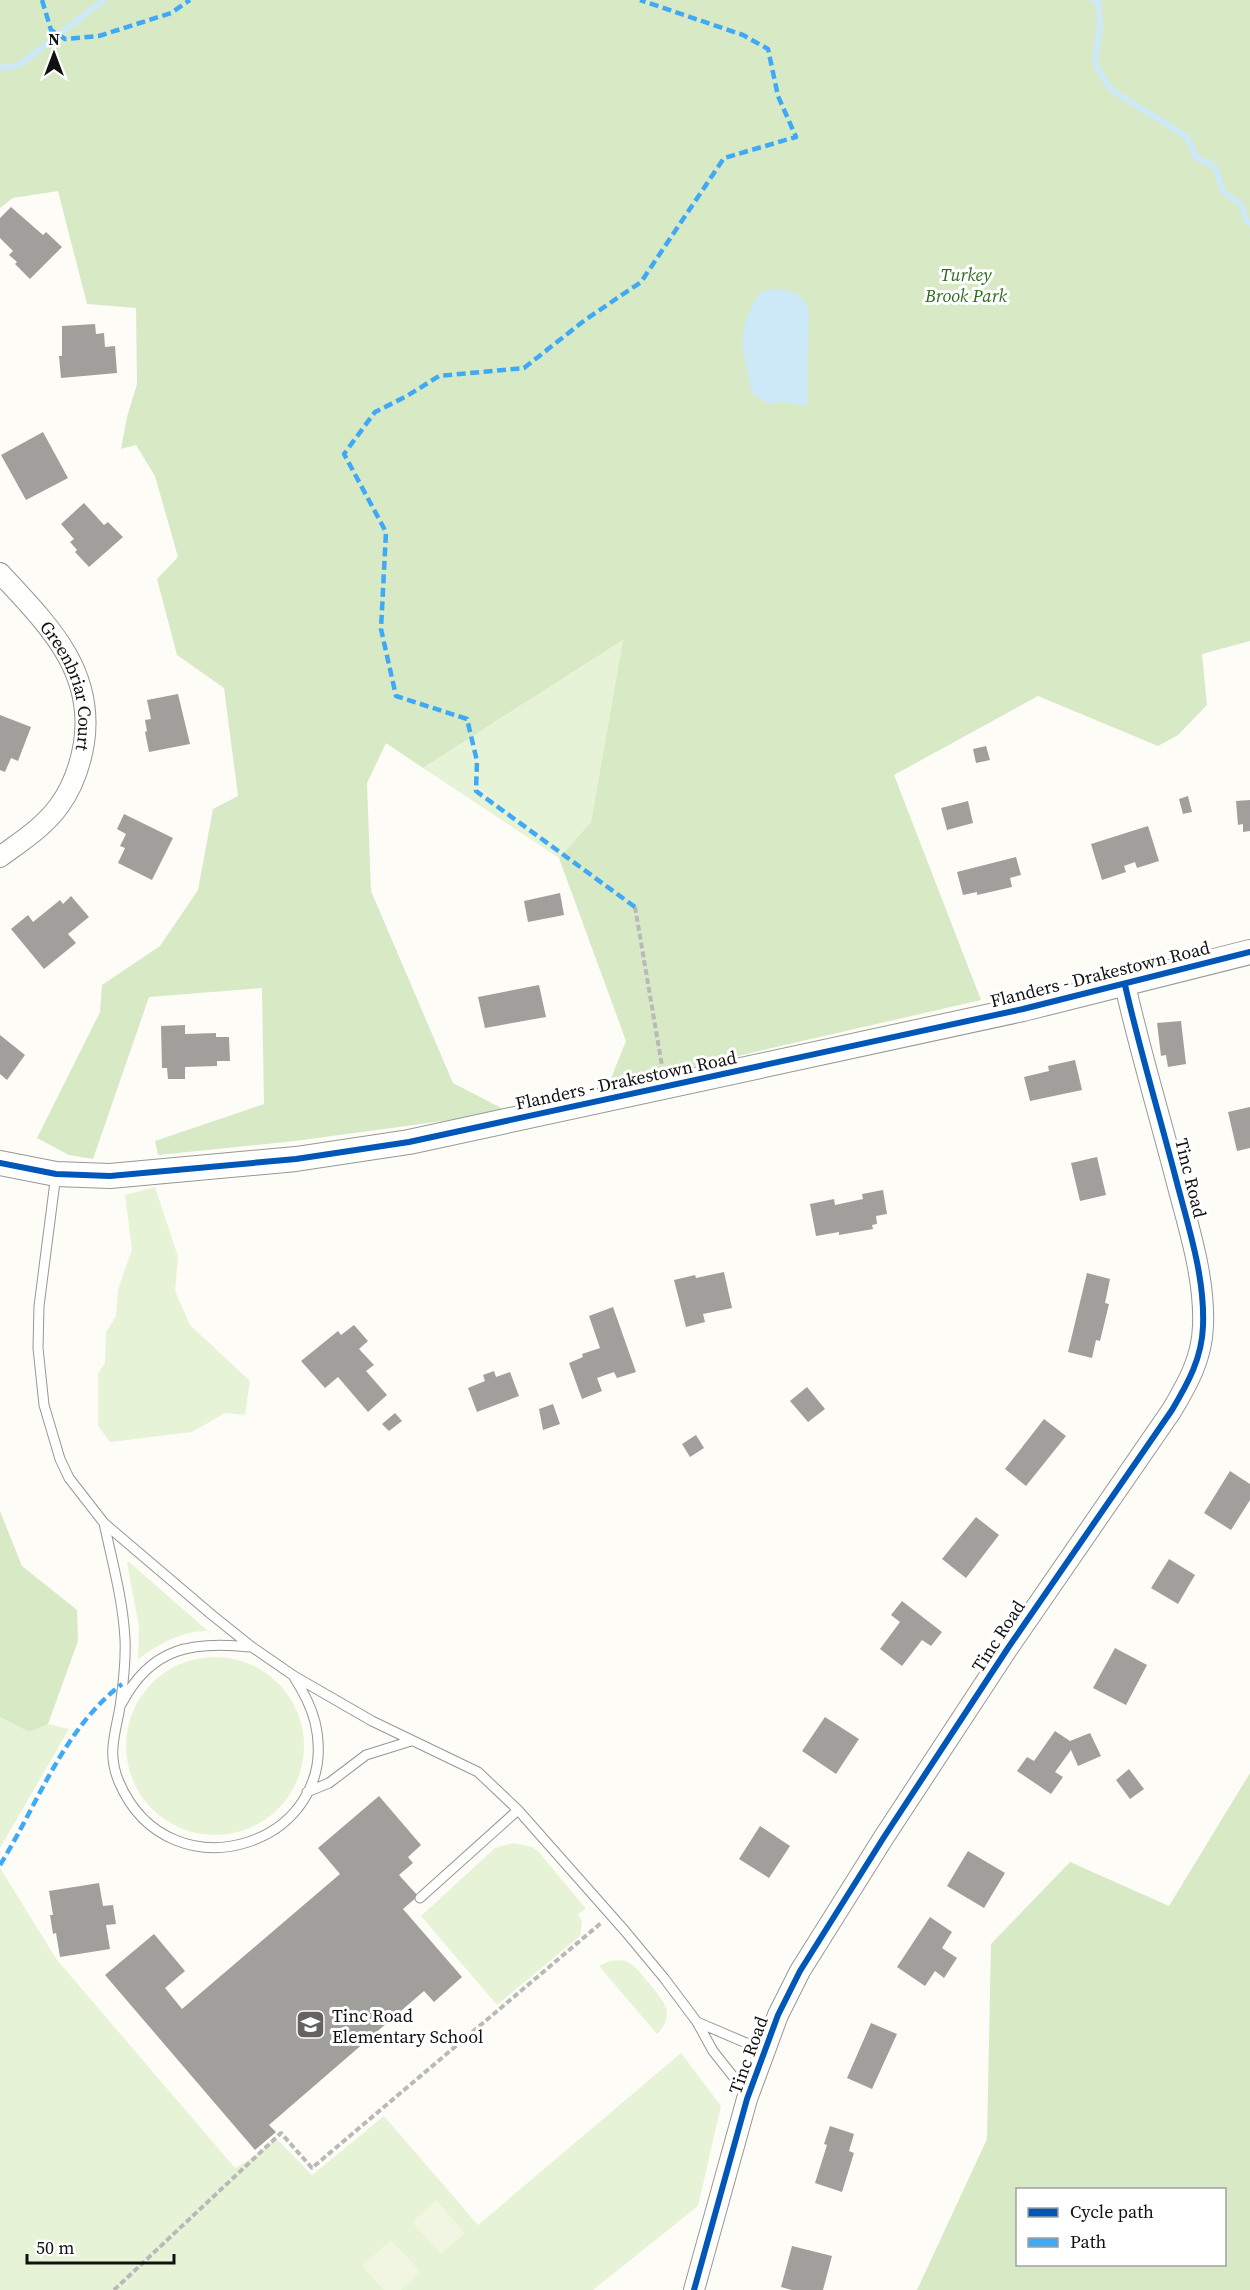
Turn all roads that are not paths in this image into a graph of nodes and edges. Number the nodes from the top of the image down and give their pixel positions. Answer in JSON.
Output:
{"nodes":[{"id":1,"x":0,"y":573,"type":"edge"},
{"id":2,"x":0,"y":857,"type":"edge"},
{"id":3,"x":1250,"y":952,"type":"edge"},
{"id":4,"x":1125,"y":985,"type":"junction"},
{"id":5,"x":0,"y":1163,"type":"edge"},
{"id":6,"x":56,"y":1174,"type":"junction"},
{"id":7,"x":104,"y":1523,"type":"junction"},
{"id":8,"x":252,"y":1647,"type":"junction"},
{"id":9,"x":294,"y":1676,"type":"junction"},
{"id":10,"x":120,"y":1707,"type":"junction"},
{"id":11,"x":411,"y":1741,"type":"junction"},
{"id":12,"x":307,"y":1792,"type":"junction"},
{"id":13,"x":518,"y":1810,"type":"junction"},
{"id":14,"x":420,"y":1898,"type":"dead end"},
{"id":15,"x":697,"y":2022,"type":"junction"},
{"id":16,"x":765,"y":2051,"type":"junction"},
{"id":17,"x":751,"y":2087,"type":"junction"},
{"id":18,"x":694,"y":2290,"type":"edge"}],
"edges":[{"from":1,"to":2,"type":"street","name":"Greenbriar Court"},
{"from":3,"to":4,"type":"street","name":"Flanders - Drakestown Road"},
{"from":4,"to":6,"type":"street","name":"Flanders - Drakestown Road"},
{"from":4,"to":16,"type":"street","name":"Tinc Road"},
{"from":5,"to":6,"type":"street","name":"Flanders - Drakestown Road"},
{"from":6,"to":7,"type":"lane"},
{"from":7,"to":8,"type":"lane"},
{"from":7,"to":10,"type":"lane"},
{"from":8,"to":9,"type":"lane"},
{"from":8,"to":10,"type":"lane"},
{"from":9,"to":11,"type":"lane"},
{"from":9,"to":12,"type":"lane"},
{"from":10,"to":12,"type":"lane"},
{"from":11,"to":12,"type":"lane"},
{"from":11,"to":13,"type":"lane"},
{"from":13,"to":14,"type":"lane"},
{"from":13,"to":15,"type":"lane"},
{"from":15,"to":16,"type":"lane"},
{"from":15,"to":17,"type":"lane"},
{"from":16,"to":17,"type":"street","name":"Tinc Road"},
{"from":17,"to":18,"type":"street","name":"Tinc Road"}]}
